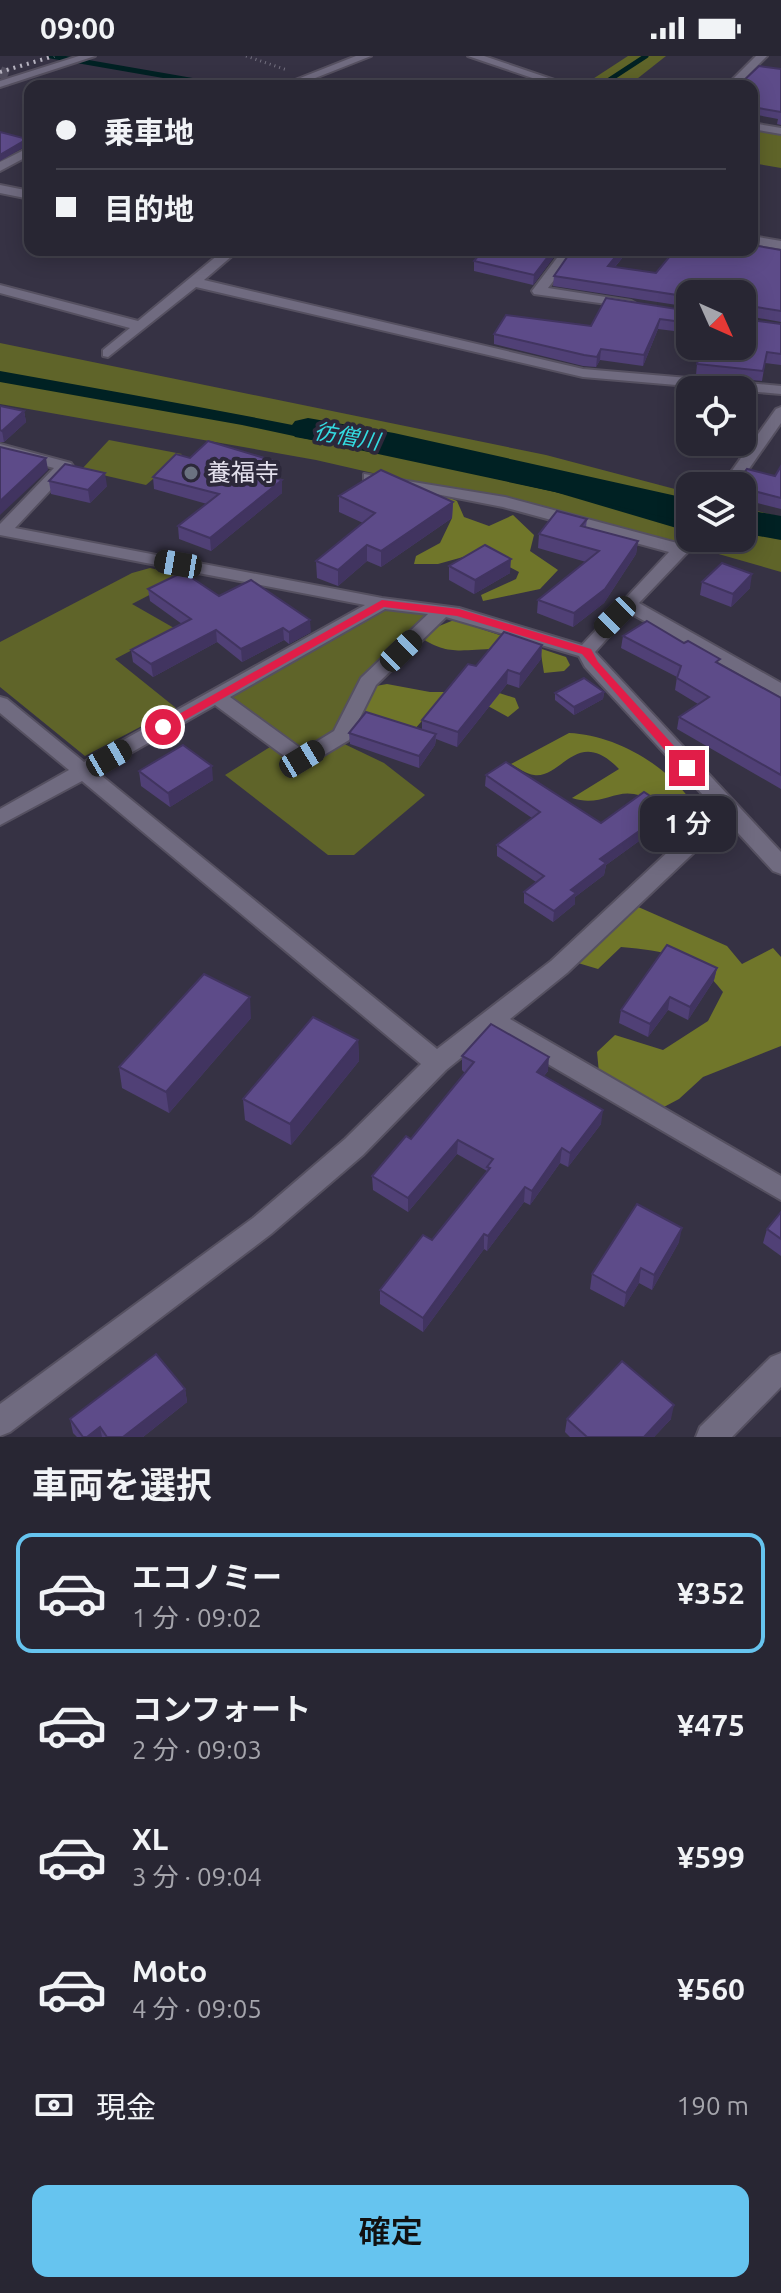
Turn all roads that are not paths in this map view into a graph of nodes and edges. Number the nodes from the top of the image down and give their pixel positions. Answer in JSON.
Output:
{"nodes":[{"id":1,"x":90,"y":56,"type":"edge"},
{"id":2,"x":366,"y":56,"type":"edge"},
{"id":3,"x":473,"y":56,"type":"edge"},
{"id":4,"x":762,"y":56,"type":"edge"},
{"id":5,"x":752,"y":66,"type":"junction"},
{"id":6,"x":767,"y":68,"type":"edge"},
{"id":7,"x":9,"y":79,"type":"edge"},
{"id":8,"x":299,"y":80,"type":"edge"},
{"id":9,"x":548,"y":80,"type":"edge"},
{"id":10,"x":737,"y":80,"type":"edge"},
{"id":11,"x":758,"y":127,"type":"edge"},
{"id":12,"x":781,"y":131,"type":"edge"},
{"id":13,"x":24,"y":153,"type":"edge"},
{"id":14,"x":0,"y":167,"type":"edge"},
{"id":15,"x":0,"y":189,"type":"edge"},
{"id":16,"x":24,"y":194,"type":"edge"},
{"id":17,"x":758,"y":241,"type":"edge"},
{"id":18,"x":781,"y":245,"type":"edge"},
{"id":19,"x":225,"y":256,"type":"edge"},
{"id":20,"x":565,"y":256,"type":"edge"},
{"id":21,"x":194,"y":282,"type":"junction"},
{"id":22,"x":0,"y":289,"type":"edge"},
{"id":23,"x":645,"y":307,"type":"edge"},
{"id":24,"x":140,"y":326,"type":"junction"},
{"id":25,"x":108,"y":353,"type":"dead end"},
{"id":26,"x":781,"y":390,"type":"edge"},
{"id":27,"x":781,"y":412,"type":"edge"},
{"id":28,"x":0,"y":449,"type":"edge"},
{"id":29,"x":739,"y":472,"type":"edge"},
{"id":30,"x":370,"y":477,"type":"edge"},
{"id":31,"x":2,"y":531,"type":"edge"},
{"id":32,"x":676,"y":541,"type":"edge"},
{"id":33,"x":679,"y":552,"type":"edge"},
{"id":34,"x":382,"y":603,"type":"junction"},
{"id":35,"x":628,"y":604,"type":"junction"},
{"id":36,"x":442,"y":611,"type":"junction"},
{"id":37,"x":586,"y":652,"type":"junction"},
{"id":38,"x":781,"y":691,"type":"edge"},
{"id":39,"x":217,"y":697,"type":"junction"},
{"id":40,"x":0,"y":703,"type":"edge"},
{"id":41,"x":82,"y":773,"type":"junction"},
{"id":42,"x":726,"y":810,"type":"junction"},
{"id":43,"x":0,"y":818,"type":"edge"},
{"id":44,"x":781,"y":866,"type":"edge"},
{"id":45,"x":493,"y":1021,"type":"junction"},
{"id":46,"x":437,"y":1063,"type":"junction"},
{"id":47,"x":781,"y":1189,"type":"edge"},
{"id":48,"x":781,"y":1367,"type":"edge"},
{"id":49,"x":0,"y":1422,"type":"edge"},
{"id":50,"x":711,"y":1437,"type":"edge"}],
"edges":[{"from":1,"to":7,"type":"street"},
{"from":2,"to":8,"type":"street"},
{"from":3,"to":9,"type":"street"},
{"from":4,"to":5,"type":"street"},
{"from":5,"to":6,"type":"street"},
{"from":5,"to":10,"type":"street"},
{"from":11,"to":12,"type":"street"},
{"from":13,"to":14,"type":"street"},
{"from":15,"to":16,"type":"street"},
{"from":17,"to":18,"type":"street"},
{"from":19,"to":21,"type":"street"},
{"from":20,"to":23,"type":"street"},
{"from":21,"to":24,"type":"street"},
{"from":21,"to":26,"type":"street"},
{"from":22,"to":24,"type":"street"},
{"from":24,"to":25,"type":"street"},
{"from":27,"to":29,"type":"street"},
{"from":28,"to":31,"type":"street"},
{"from":30,"to":32,"type":"street"},
{"from":31,"to":34,"type":"street"},
{"from":33,"to":35,"type":"street"},
{"from":34,"to":36,"type":"street"},
{"from":34,"to":39,"type":"street"},
{"from":35,"to":37,"type":"street"},
{"from":35,"to":38,"type":"street"},
{"from":36,"to":37,"type":"street"},
{"from":36,"to":39,"type":"street"},
{"from":37,"to":42,"type":"street"},
{"from":39,"to":41,"type":"street"},
{"from":40,"to":41,"type":"street"},
{"from":41,"to":43,"type":"street"},
{"from":41,"to":46,"type":"street"},
{"from":42,"to":44,"type":"street"},
{"from":42,"to":45,"type":"street"},
{"from":45,"to":46,"type":"street"},
{"from":45,"to":47,"type":"street"},
{"from":46,"to":49,"type":"street"},
{"from":48,"to":50,"type":"street"}]}
